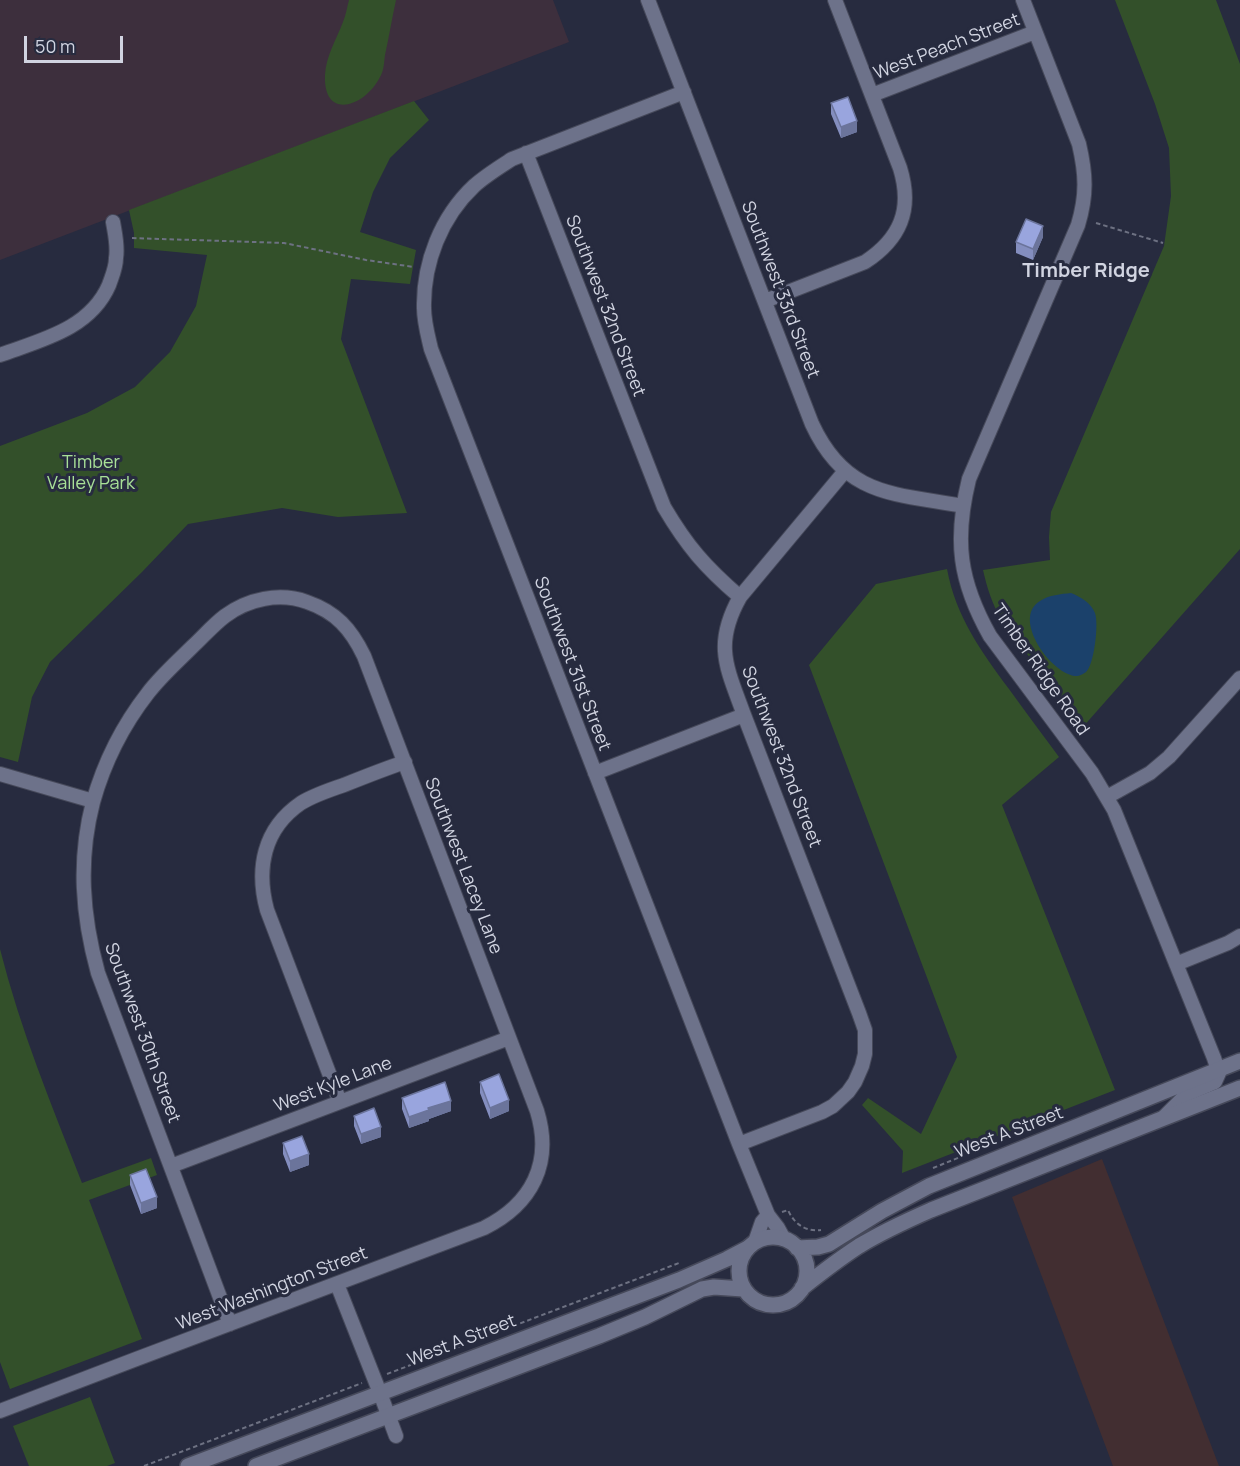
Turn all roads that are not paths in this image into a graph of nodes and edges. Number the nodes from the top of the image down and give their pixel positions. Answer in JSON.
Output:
{"nodes":[{"id":1,"x":648,"y":0,"type":"edge"},
{"id":2,"x":835,"y":0,"type":"edge"},
{"id":3,"x":1023,"y":0,"type":"edge"},
{"id":4,"x":1035,"y":32,"type":"junction"},
{"id":5,"x":684,"y":92,"type":"junction"},
{"id":6,"x":872,"y":95,"type":"junction"},
{"id":7,"x":526,"y":153,"type":"junction"},
{"id":8,"x":113,"y":222,"type":"dead end"},
{"id":9,"x":765,"y":301,"type":"junction"},
{"id":10,"x":0,"y":355,"type":"edge"},
{"id":11,"x":844,"y":471,"type":"junction"},
{"id":12,"x":963,"y":506,"type":"junction"},
{"id":13,"x":740,"y":597,"type":"junction"},
{"id":14,"x":300,"y":600,"type":"joint"},
{"id":15,"x":1240,"y":678,"type":"edge"},
{"id":16,"x":744,"y":715,"type":"junction"},
{"id":17,"x":405,"y":762,"type":"junction"},
{"id":18,"x":595,"y":773,"type":"junction"},
{"id":19,"x":0,"y":774,"type":"edge"},
{"id":20,"x":1107,"y":797,"type":"junction"},
{"id":21,"x":93,"y":801,"type":"junction"},
{"id":22,"x":1240,"y":936,"type":"edge"},
{"id":23,"x":1176,"y":964,"type":"junction"},
{"id":24,"x":509,"y":1038,"type":"junction"},
{"id":25,"x":1240,"y":1061,"type":"edge"},
{"id":26,"x":1218,"y":1070,"type":"junction"},
{"id":27,"x":1240,"y":1088,"type":"edge"},
{"id":28,"x":340,"y":1102,"type":"junction"},
{"id":29,"x":1161,"y":1120,"type":"junction"},
{"id":30,"x":739,"y":1144,"type":"junction"},
{"id":31,"x":171,"y":1166,"type":"junction"},
{"id":32,"x":537,"y":1174,"type":"joint"},
{"id":33,"x":768,"y":1215,"type":"junction"},
{"id":34,"x":790,"y":1244,"type":"junction"},
{"id":35,"x":751,"y":1245,"type":"junction"},
{"id":36,"x":337,"y":1284,"type":"junction"},
{"id":37,"x":802,"y":1288,"type":"junction"},
{"id":38,"x":743,"y":1289,"type":"junction"},
{"id":39,"x":230,"y":1324,"type":"junction"},
{"id":40,"x":380,"y":1393,"type":"junction"},
{"id":41,"x":0,"y":1411,"type":"edge"},
{"id":42,"x":388,"y":1416,"type":"junction"},
{"id":43,"x":396,"y":1436,"type":"dead end"},
{"id":44,"x":188,"y":1466,"type":"edge"},
{"id":45,"x":256,"y":1466,"type":"edge"}],
"edges":[{"from":1,"to":5,"type":"street","name":"Southwest 33rd Street"},
{"from":2,"to":6,"type":"street"},
{"from":3,"to":4,"type":"street","name":"Timber Ridge Road"},
{"from":4,"to":6,"type":"street","name":"West Peach Street"},
{"from":4,"to":12,"type":"street","name":"Timber Ridge Road"},
{"from":5,"to":7,"type":"street"},
{"from":5,"to":9,"type":"street","name":"Southwest 33rd Street"},
{"from":6,"to":9,"type":"street"},
{"from":7,"to":13,"type":"street","name":"Southwest 32nd Street"},
{"from":7,"to":18,"type":"street","name":"Southwest 31st Street"},
{"from":8,"to":10,"type":"street"},
{"from":9,"to":11,"type":"street","name":"Southwest 33rd Street"},
{"from":11,"to":12,"type":"street","name":"Southwest 33rd Street"},
{"from":11,"to":13,"type":"street"},
{"from":12,"to":20,"type":"street","name":"Timber Ridge Road"},
{"from":13,"to":16,"type":"street","name":"Southwest 32nd Street"},
{"from":14,"to":17,"type":"street","name":"Southwest Lacey Lane"},
{"from":14,"to":21,"type":"street","name":"Southwest 30th Street"},
{"from":15,"to":20,"type":"street"},
{"from":16,"to":18,"type":"street"},
{"from":16,"to":30,"type":"street","name":"Southwest 32nd Street"},
{"from":17,"to":24,"type":"street","name":"Southwest Lacey Lane"},
{"from":17,"to":28,"type":"street"},
{"from":18,"to":30,"type":"street","name":"Southwest 31st Street"},
{"from":19,"to":21,"type":"street"},
{"from":20,"to":23,"type":"street","name":"Timber Ridge Road"},
{"from":21,"to":31,"type":"street","name":"Southwest 30th Street"},
{"from":22,"to":23,"type":"street"},
{"from":23,"to":26,"type":"street","name":"Timber Ridge Road"},
{"from":24,"to":28,"type":"street","name":"West Kyle Lane"},
{"from":24,"to":32,"type":"street","name":"Southwest Lacey Lane"},
{"from":25,"to":26,"type":"main road","name":"West A Street"},
{"from":26,"to":29,"type":"street"},
{"from":26,"to":34,"type":"main road","name":"West A Street"},
{"from":27,"to":29,"type":"main road"},
{"from":28,"to":31,"type":"street","name":"West Kyle Lane"},
{"from":29,"to":37,"type":"main road"},
{"from":30,"to":33,"type":"street","name":"Southwest 31st Street"},
{"from":31,"to":39,"type":"street","name":"Southwest 30th Street"},
{"from":32,"to":36,"type":"street","name":"West Washington Street"},
{"from":33,"to":34,"type":"street","name":"Southwest 31st Street"},
{"from":33,"to":35,"type":"street"},
{"from":34,"to":35,"type":"main road"},
{"from":34,"to":37,"type":"main road"},
{"from":35,"to":38,"type":"main road"},
{"from":35,"to":40,"type":"main road","name":"West A Street"},
{"from":36,"to":39,"type":"street","name":"West Washington Street"},
{"from":36,"to":40,"type":"street"},
{"from":37,"to":38,"type":"main road"},
{"from":38,"to":42,"type":"main road"},
{"from":39,"to":41,"type":"street","name":"West Washington Street"},
{"from":40,"to":42,"type":"street"},
{"from":40,"to":44,"type":"main road","name":"West A Street"},
{"from":42,"to":43,"type":"street"},
{"from":42,"to":45,"type":"main road"}]}
